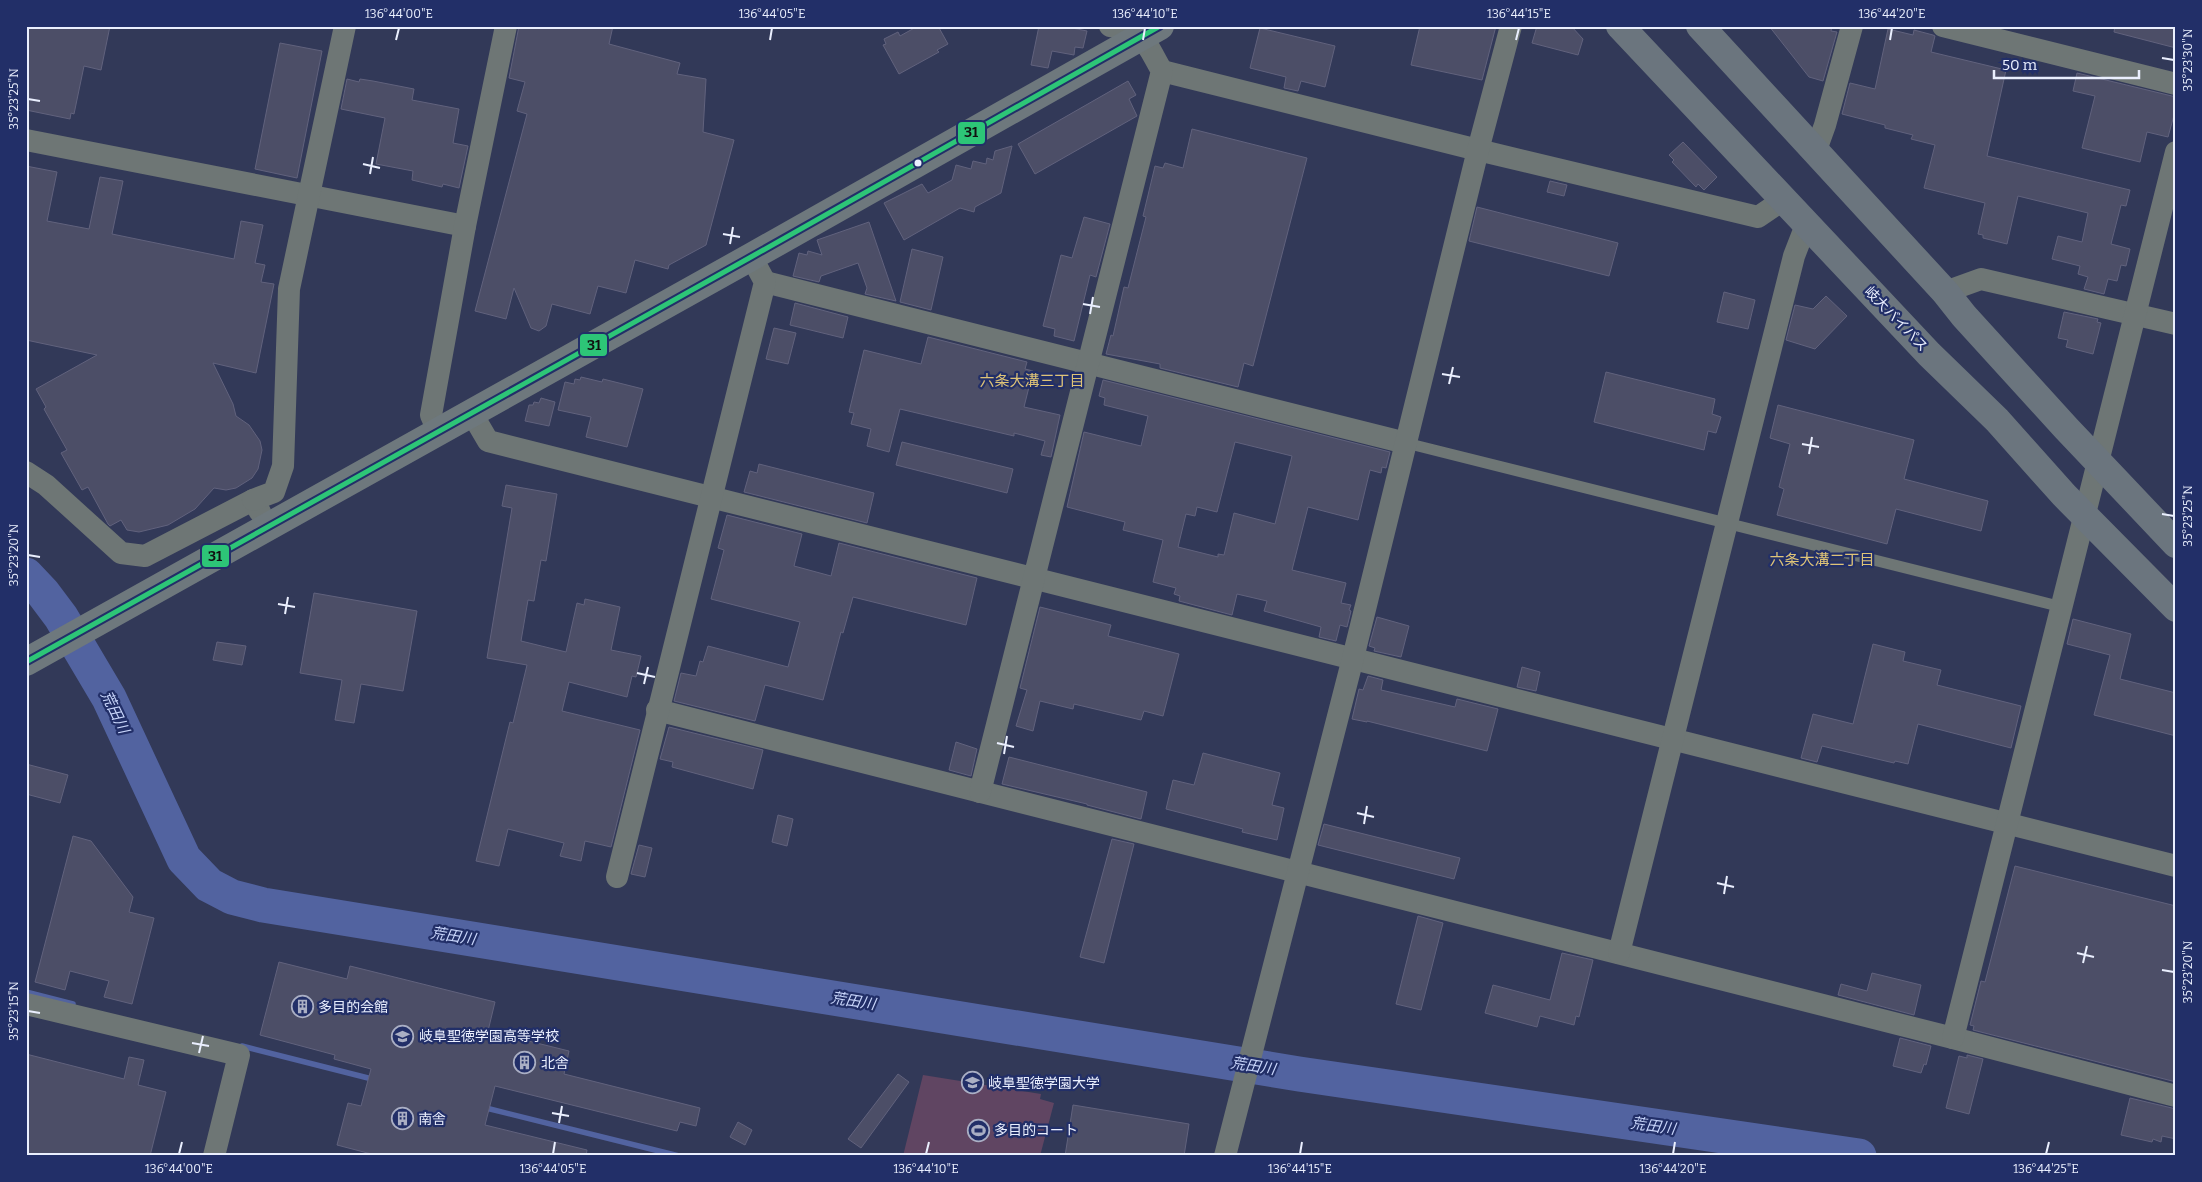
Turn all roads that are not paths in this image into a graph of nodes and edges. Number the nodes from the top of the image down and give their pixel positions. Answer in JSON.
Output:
{"nodes":[{"id":1,"x":345,"y":26,"type":"edge"},
{"id":2,"x":506,"y":26,"type":"edge"},
{"id":3,"x":1110,"y":26,"type":"edge"},
{"id":4,"x":1511,"y":26,"type":"edge"},
{"id":5,"x":1620,"y":26,"type":"edge"},
{"id":6,"x":1700,"y":26,"type":"edge"},
{"id":7,"x":1852,"y":26,"type":"edge"},
{"id":8,"x":1943,"y":26,"type":"edge"},
{"id":9,"x":1151,"y":31,"type":"edge"},
{"id":10,"x":1162,"y":71,"type":"junction"},
{"id":11,"x":2176,"y":84,"type":"edge"},
{"id":12,"x":26,"y":140,"type":"edge"},
{"id":13,"x":1478,"y":150,"type":"junction"},
{"id":14,"x":1816,"y":150,"type":"junction"},
{"id":15,"x":2176,"y":152,"type":"edge"},
{"id":16,"x":308,"y":197,"type":"junction"},
{"id":17,"x":1783,"y":200,"type":"junction"},
{"id":18,"x":1806,"y":225,"type":"junction"},
{"id":19,"x":466,"y":226,"type":"junction"},
{"id":20,"x":751,"y":257,"type":"junction"},
{"id":21,"x":765,"y":282,"type":"junction"},
{"id":22,"x":1946,"y":292,"type":"junction"},
{"id":23,"x":2135,"y":314,"type":"junction"},
{"id":24,"x":2176,"y":324,"type":"edge"},
{"id":25,"x":1088,"y":363,"type":"junction"},
{"id":26,"x":471,"y":412,"type":"junction"},
{"id":27,"x":438,"y":431,"type":"junction"},
{"id":28,"x":1406,"y":443,"type":"junction"},
{"id":29,"x":26,"y":472,"type":"edge"},
{"id":30,"x":711,"y":497,"type":"junction"},
{"id":31,"x":253,"y":500,"type":"junction"},
{"id":32,"x":1727,"y":524,"type":"junction"},
{"id":33,"x":268,"y":525,"type":"junction"},
{"id":34,"x":2176,"y":544,"type":"edge"},
{"id":35,"x":1034,"y":578,"type":"junction"},
{"id":36,"x":2062,"y":607,"type":"junction"},
{"id":37,"x":2176,"y":608,"type":"edge"},
{"id":38,"x":1353,"y":658,"type":"junction"},
{"id":39,"x":26,"y":662,"type":"edge"},
{"id":40,"x":657,"y":710,"type":"junction"},
{"id":41,"x":1673,"y":740,"type":"junction"},
{"id":42,"x":980,"y":792,"type":"junction"},
{"id":43,"x":2007,"y":822,"type":"junction"},
{"id":44,"x":2176,"y":866,"type":"edge"},
{"id":45,"x":1298,"y":872,"type":"junction"},
{"id":46,"x":617,"y":877,"type":"dead end"},
{"id":47,"x":1619,"y":953,"type":"junction"},
{"id":48,"x":26,"y":1004,"type":"edge"},
{"id":49,"x":1954,"y":1038,"type":"junction"},
{"id":50,"x":2176,"y":1096,"type":"edge"},
{"id":51,"x":214,"y":1156,"type":"edge"},
{"id":52,"x":1226,"y":1156,"type":"edge"}],
"edges":[{"from":1,"to":16,"type":"street"},
{"from":2,"to":19,"type":"street"},
{"from":3,"to":9,"type":"street"},
{"from":4,"to":13,"type":"street"},
{"from":5,"to":17,"type":"highway","name":"岐大バイパス"},
{"from":6,"to":14,"type":"highway"},
{"from":7,"to":14,"type":"street"},
{"from":8,"to":11,"type":"street"},
{"from":9,"to":10,"type":"street"},
{"from":9,"to":20,"type":"main road"},
{"from":10,"to":13,"type":"street"},
{"from":10,"to":25,"type":"street"},
{"from":12,"to":16,"type":"street"},
{"from":13,"to":17,"type":"street"},
{"from":13,"to":28,"type":"street"},
{"from":14,"to":22,"type":"highway"},
{"from":15,"to":23,"type":"street"},
{"from":16,"to":19,"type":"street"},
{"from":16,"to":31,"type":"street"},
{"from":17,"to":18,"type":"highway","name":"岐大バイパス"},
{"from":18,"to":32,"type":"street"},
{"from":18,"to":37,"type":"highway","name":"岐大バイパス"},
{"from":19,"to":27,"type":"street"},
{"from":20,"to":21,"type":"street"},
{"from":20,"to":26,"type":"main road"},
{"from":21,"to":25,"type":"street"},
{"from":21,"to":30,"type":"street"},
{"from":22,"to":23,"type":"street"},
{"from":22,"to":34,"type":"highway"},
{"from":23,"to":24,"type":"street"},
{"from":23,"to":36,"type":"street"},
{"from":25,"to":28,"type":"street"},
{"from":25,"to":35,"type":"street"},
{"from":26,"to":27,"type":"main road"},
{"from":26,"to":30,"type":"street"},
{"from":27,"to":33,"type":"main road"},
{"from":28,"to":32,"type":"lane"},
{"from":28,"to":38,"type":"street"},
{"from":29,"to":31,"type":"street"},
{"from":30,"to":35,"type":"street"},
{"from":30,"to":40,"type":"street"},
{"from":31,"to":33,"type":"street"},
{"from":32,"to":36,"type":"lane"},
{"from":32,"to":41,"type":"street"},
{"from":33,"to":39,"type":"main road"},
{"from":35,"to":38,"type":"street"},
{"from":35,"to":42,"type":"street"},
{"from":36,"to":43,"type":"street"},
{"from":38,"to":41,"type":"street"},
{"from":38,"to":45,"type":"street"},
{"from":40,"to":42,"type":"street"},
{"from":40,"to":46,"type":"street"},
{"from":41,"to":43,"type":"street"},
{"from":41,"to":47,"type":"street"},
{"from":42,"to":45,"type":"street"},
{"from":43,"to":44,"type":"street"},
{"from":43,"to":49,"type":"street"},
{"from":45,"to":47,"type":"street"},
{"from":45,"to":52,"type":"street"},
{"from":47,"to":49,"type":"street"},
{"from":48,"to":51,"type":"street"},
{"from":49,"to":50,"type":"street"}]}
